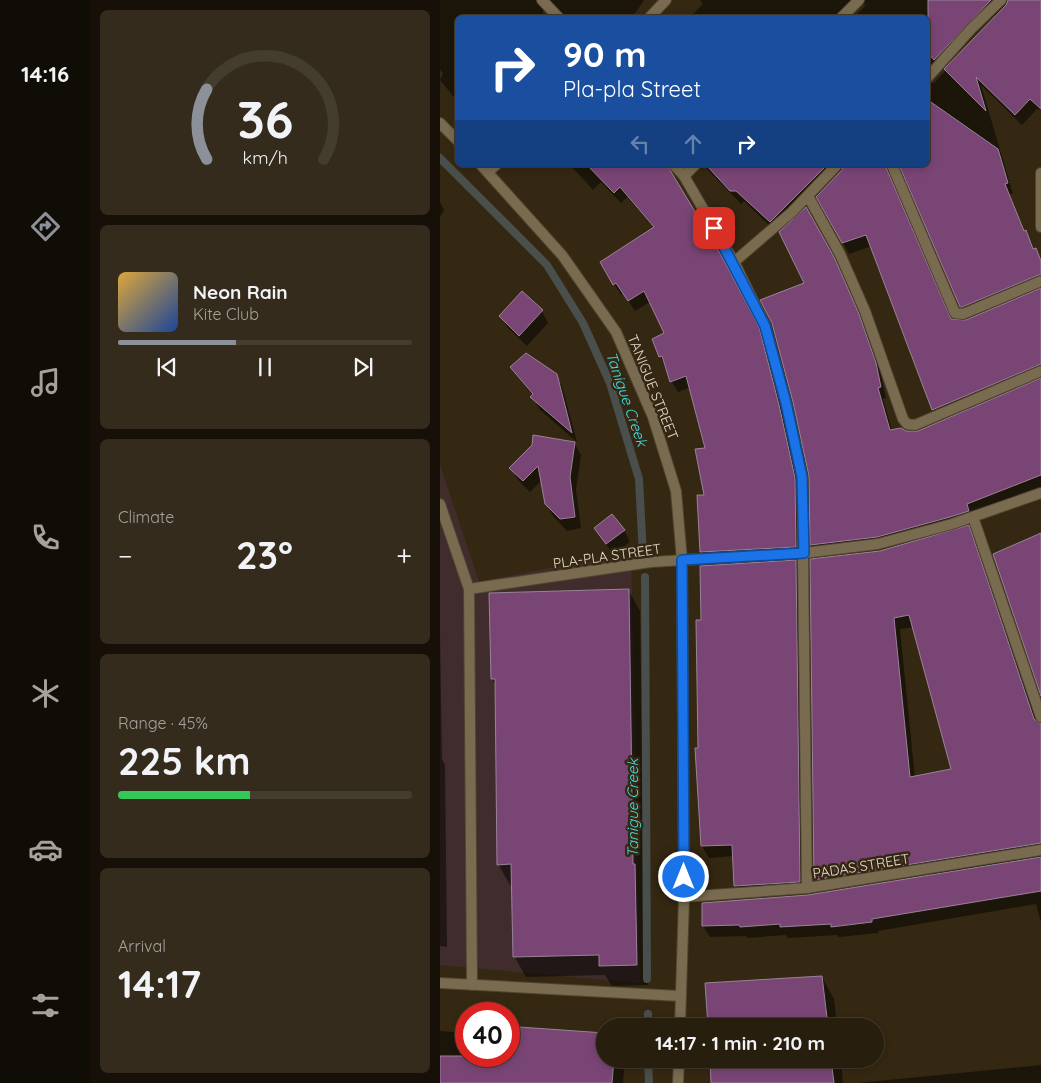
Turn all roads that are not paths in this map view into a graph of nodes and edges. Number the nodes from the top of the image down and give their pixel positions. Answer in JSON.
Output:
{"nodes":[{"id":1,"x":542,"y":0,"type":"edge"},
{"id":2,"x":666,"y":0,"type":"edge"},
{"id":3,"x":859,"y":0,"type":"edge"},
{"id":4,"x":1001,"y":0,"type":"edge"},
{"id":5,"x":556,"y":15,"type":"edge"},
{"id":6,"x":652,"y":15,"type":"edge"},
{"id":7,"x":844,"y":15,"type":"edge"},
{"id":8,"x":930,"y":75,"type":"edge"},
{"id":9,"x":440,"y":123,"type":"edge"},
{"id":10,"x":455,"y":138,"type":"edge"},
{"id":11,"x":676,"y":167,"type":"edge"},
{"id":12,"x":693,"y":167,"type":"edge"},
{"id":13,"x":835,"y":167,"type":"edge"},
{"id":14,"x":893,"y":167,"type":"edge"},
{"id":15,"x":489,"y":168,"type":"edge"},
{"id":16,"x":1041,"y":173,"type":"edge"},
{"id":17,"x":684,"y":176,"type":"junction"},
{"id":18,"x":808,"y":196,"type":"junction"},
{"id":19,"x":1041,"y":227,"type":"edge"},
{"id":20,"x":734,"y":262,"type":"junction"},
{"id":21,"x":1041,"y":281,"type":"edge"},
{"id":22,"x":1041,"y":371,"type":"edge"},
{"id":23,"x":1041,"y":492,"type":"edge"},
{"id":24,"x":440,"y":504,"type":"edge"},
{"id":25,"x":973,"y":517,"type":"junction"},
{"id":26,"x":804,"y":553,"type":"junction"},
{"id":27,"x":682,"y":560,"type":"junction"},
{"id":28,"x":469,"y":589,"type":"junction"},
{"id":29,"x":1041,"y":717,"type":"edge"},
{"id":30,"x":1041,"y":850,"type":"edge"},
{"id":31,"x":807,"y":888,"type":"junction"},
{"id":32,"x":684,"y":897,"type":"junction"},
{"id":33,"x":440,"y":983,"type":"edge"},
{"id":34,"x":472,"y":985,"type":"junction"},
{"id":35,"x":680,"y":996,"type":"junction"},
{"id":36,"x":680,"y":1018,"type":"edge"},
{"id":37,"x":679,"y":1068,"type":"edge"},
{"id":38,"x":678,"y":1083,"type":"edge"}],
"edges":[{"from":1,"to":5,"type":"street"},
{"from":2,"to":6,"type":"street"},
{"from":3,"to":7,"type":"street"},
{"from":4,"to":8,"type":"street"},
{"from":9,"to":10,"type":"street"},
{"from":11,"to":17,"type":"street"},
{"from":12,"to":17,"type":"street"},
{"from":13,"to":18,"type":"street"},
{"from":14,"to":21,"type":"street"},
{"from":15,"to":27,"type":"street","name":"TANIGUE STREET"},
{"from":16,"to":19,"type":"street"},
{"from":17,"to":20,"type":"street"},
{"from":18,"to":20,"type":"street"},
{"from":18,"to":22,"type":"street"},
{"from":20,"to":26,"type":"street"},
{"from":23,"to":25,"type":"street","name":"PLA-PLA STREET"},
{"from":24,"to":28,"type":"street"},
{"from":25,"to":26,"type":"street","name":"PLA-PLA STREET"},
{"from":25,"to":29,"type":"street"},
{"from":26,"to":27,"type":"street","name":"PLA-PLA STREET"},
{"from":26,"to":31,"type":"street"},
{"from":27,"to":28,"type":"street","name":"PLA-PLA STREET"},
{"from":27,"to":32,"type":"street","name":"TANIGUE STREET"},
{"from":28,"to":34,"type":"street"},
{"from":30,"to":31,"type":"street","name":"PADAS STREET"},
{"from":31,"to":32,"type":"street","name":"PADAS STREET"},
{"from":32,"to":35,"type":"street","name":"TANIGUE STREET"},
{"from":33,"to":34,"type":"street"},
{"from":34,"to":35,"type":"street"},
{"from":35,"to":36,"type":"street","name":"TANIGUE STREET"},
{"from":37,"to":38,"type":"street"}]}
